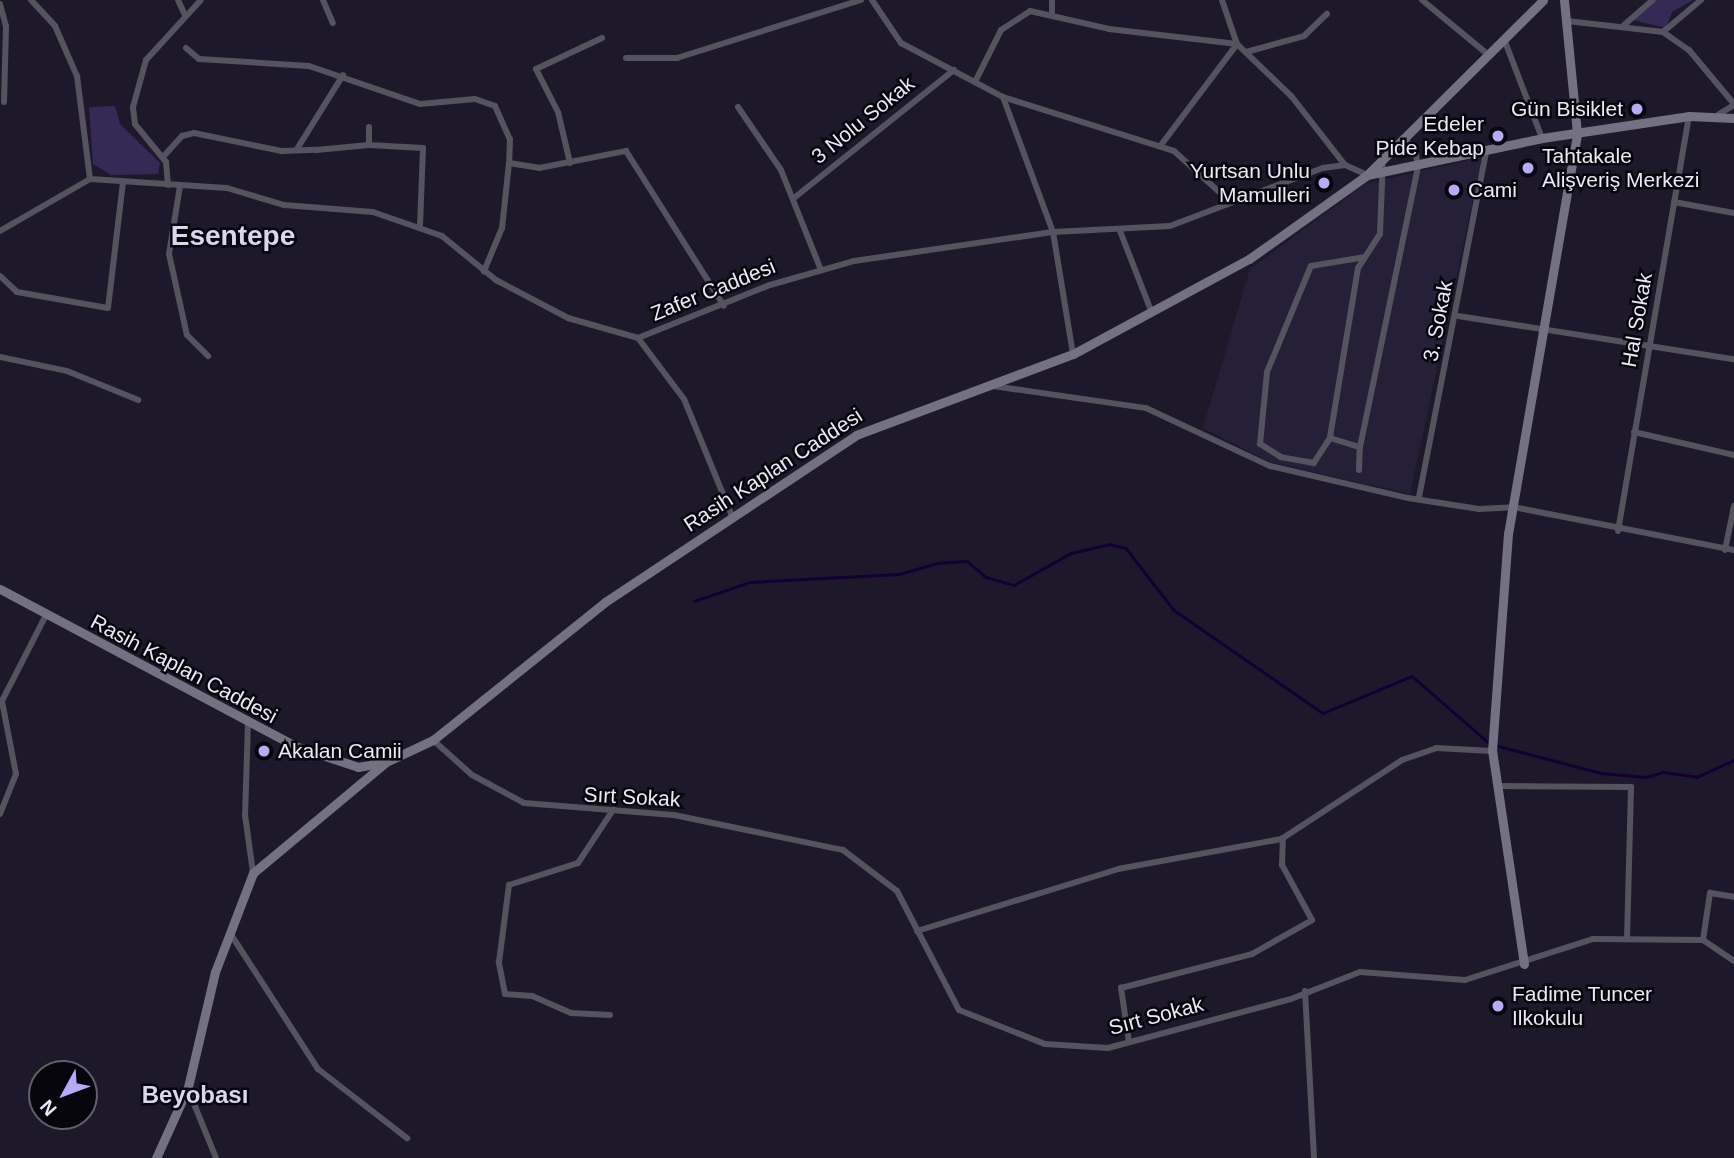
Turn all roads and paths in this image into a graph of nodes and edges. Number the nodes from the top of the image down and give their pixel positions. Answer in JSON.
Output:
{"nodes":[{"id":1,"x":31,"y":0,"type":"edge"},
{"id":2,"x":178,"y":0,"type":"edge"},
{"id":3,"x":201,"y":0,"type":"edge"},
{"id":4,"x":323,"y":0,"type":"edge"},
{"id":5,"x":861,"y":0,"type":"edge"},
{"id":6,"x":872,"y":0,"type":"edge"},
{"id":7,"x":1052,"y":0,"type":"edge"},
{"id":8,"x":1222,"y":0,"type":"edge"},
{"id":9,"x":1422,"y":0,"type":"edge"},
{"id":10,"x":1543,"y":0,"type":"edge"},
{"id":11,"x":1564,"y":0,"type":"edge"},
{"id":12,"x":1653,"y":0,"type":"edge"},
{"id":13,"x":1701,"y":0,"type":"edge"},
{"id":14,"x":0,"y":4,"type":"edge"},
{"id":15,"x":1052,"y":12,"type":"junction"},
{"id":16,"x":1327,"y":13,"type":"dead end"},
{"id":17,"x":185,"y":15,"type":"junction"},
{"id":18,"x":1567,"y":21,"type":"junction"},
{"id":19,"x":333,"y":23,"type":"dead end"},
{"id":20,"x":1624,"y":25,"type":"junction"},
{"id":21,"x":1663,"y":32,"type":"junction"},
{"id":22,"x":602,"y":38,"type":"dead end"},
{"id":23,"x":1504,"y":39,"type":"junction"},
{"id":24,"x":1237,"y":44,"type":"junction"},
{"id":25,"x":186,"y":48,"type":"dead end"},
{"id":26,"x":1246,"y":52,"type":"junction"},
{"id":27,"x":1486,"y":53,"type":"junction"},
{"id":28,"x":626,"y":58,"type":"dead end"},
{"id":29,"x":954,"y":70,"type":"junction"},
{"id":30,"x":343,"y":75,"type":"junction"},
{"id":31,"x":975,"y":82,"type":"junction"},
{"id":32,"x":1003,"y":97,"type":"junction"},
{"id":33,"x":4,"y":102,"type":"dead end"},
{"id":34,"x":1734,"y":105,"type":"edge"},
{"id":35,"x":738,"y":107,"type":"dead end"},
{"id":36,"x":1719,"y":114,"type":"junction"},
{"id":37,"x":1689,"y":116,"type":"junction"},
{"id":38,"x":1734,"y":118,"type":"edge"},
{"id":39,"x":369,"y":127,"type":"dead end"},
{"id":40,"x":1577,"y":133,"type":"junction"},
{"id":41,"x":1401,"y":137,"type":"junction"},
{"id":42,"x":1542,"y":138,"type":"junction"},
{"id":43,"x":369,"y":145,"type":"junction"},
{"id":44,"x":1161,"y":145,"type":"junction"},
{"id":45,"x":297,"y":149,"type":"junction"},
{"id":46,"x":1486,"y":151,"type":"junction"},
{"id":47,"x":1384,"y":154,"type":"junction"},
{"id":48,"x":163,"y":157,"type":"junction"},
{"id":49,"x":509,"y":163,"type":"junction"},
{"id":50,"x":570,"y":163,"type":"junction"},
{"id":51,"x":1345,"y":165,"type":"junction"},
{"id":52,"x":1418,"y":167,"type":"junction"},
{"id":53,"x":1385,"y":173,"type":"junction"},
{"id":54,"x":1367,"y":175,"type":"junction"},
{"id":55,"x":90,"y":179,"type":"junction"},
{"id":56,"x":123,"y":182,"type":"junction"},
{"id":57,"x":168,"y":185,"type":"junction"},
{"id":58,"x":180,"y":186,"type":"junction"},
{"id":59,"x":794,"y":198,"type":"junction"},
{"id":60,"x":1227,"y":199,"type":"junction"},
{"id":61,"x":1674,"y":202,"type":"junction"},
{"id":62,"x":1734,"y":213,"type":"edge"},
{"id":63,"x":420,"y":225,"type":"junction"},
{"id":64,"x":1120,"y":230,"type":"junction"},
{"id":65,"x":0,"y":231,"type":"edge"},
{"id":66,"x":1053,"y":232,"type":"junction"},
{"id":67,"x":1365,"y":257,"type":"junction"},
{"id":68,"x":821,"y":270,"type":"junction"},
{"id":69,"x":484,"y":271,"type":"junction"},
{"id":70,"x":0,"y":276,"type":"edge"},
{"id":71,"x":724,"y":306,"type":"junction"},
{"id":72,"x":1152,"y":313,"type":"junction"},
{"id":73,"x":1458,"y":316,"type":"junction"},
{"id":74,"x":1544,"y":329,"type":"junction"},
{"id":75,"x":638,"y":338,"type":"junction"},
{"id":76,"x":1650,"y":346,"type":"junction"},
{"id":77,"x":1073,"y":354,"type":"junction"},
{"id":78,"x":208,"y":356,"type":"dead end"},
{"id":79,"x":0,"y":357,"type":"edge"},
{"id":80,"x":1734,"y":359,"type":"edge"},
{"id":81,"x":993,"y":386,"type":"junction"},
{"id":82,"x":138,"y":400,"type":"dead end"},
{"id":83,"x":1634,"y":432,"type":"junction"},
{"id":84,"x":1330,"y":438,"type":"junction"},
{"id":85,"x":1360,"y":447,"type":"junction"},
{"id":86,"x":1734,"y":455,"type":"edge"},
{"id":87,"x":1359,"y":470,"type":"dead end"},
{"id":88,"x":1419,"y":497,"type":"junction"},
{"id":89,"x":1734,"y":506,"type":"edge"},
{"id":90,"x":1513,"y":507,"type":"junction"},
{"id":91,"x":732,"y":516,"type":"junction"},
{"id":92,"x":1618,"y":531,"type":"junction"},
{"id":93,"x":1725,"y":550,"type":"junction"},
{"id":94,"x":1734,"y":550,"type":"edge"},
{"id":95,"x":0,"y":589,"type":"edge"},
{"id":96,"x":45,"y":617,"type":"junction"},
{"id":97,"x":248,"y":722,"type":"junction"},
{"id":98,"x":433,"y":740,"type":"junction"},
{"id":99,"x":1492,"y":751,"type":"junction"},
{"id":100,"x":386,"y":762,"type":"junction"},
{"id":101,"x":1497,"y":786,"type":"junction"},
{"id":102,"x":613,"y":810,"type":"junction"},
{"id":103,"x":0,"y":814,"type":"edge"},
{"id":104,"x":1283,"y":838,"type":"junction"},
{"id":105,"x":253,"y":873,"type":"junction"},
{"id":106,"x":1734,"y":897,"type":"edge"},
{"id":107,"x":917,"y":930,"type":"junction"},
{"id":108,"x":230,"y":933,"type":"junction"},
{"id":109,"x":1627,"y":939,"type":"junction"},
{"id":110,"x":1703,"y":940,"type":"junction"},
{"id":111,"x":1734,"y":961,"type":"edge"},
{"id":112,"x":1524,"y":964,"type":"junction"},
{"id":113,"x":1305,"y":991,"type":"junction"},
{"id":114,"x":610,"y":1015,"type":"dead end"},
{"id":115,"x":1129,"y":1042,"type":"junction"},
{"id":116,"x":188,"y":1087,"type":"junction"},
{"id":117,"x":407,"y":1138,"type":"dead end"},
{"id":118,"x":156,"y":1158,"type":"edge"},
{"id":119,"x":216,"y":1158,"type":"edge"},
{"id":120,"x":1314,"y":1158,"type":"edge"}],
"edges":[{"from":1,"to":55,"type":"street"},
{"from":2,"to":17,"type":"street"},
{"from":3,"to":17,"type":"street"},
{"from":4,"to":19,"type":"street"},
{"from":5,"to":28,"type":"street"},
{"from":6,"to":29,"type":"street"},
{"from":7,"to":15,"type":"street"},
{"from":8,"to":24,"type":"street"},
{"from":9,"to":27,"type":"street"},
{"from":10,"to":23,"type":"street","name":"Rasih Kaplan Caddesi"},
{"from":11,"to":18,"type":"street"},
{"from":12,"to":20,"type":"street"},
{"from":13,"to":21,"type":"street"},
{"from":14,"to":33,"type":"street"},
{"from":15,"to":24,"type":"street"},
{"from":15,"to":31,"type":"street"},
{"from":16,"to":26,"type":"street"},
{"from":17,"to":48,"type":"street"},
{"from":18,"to":20,"type":"street"},
{"from":18,"to":40,"type":"street"},
{"from":20,"to":21,"type":"street"},
{"from":21,"to":34,"type":"street"},
{"from":22,"to":50,"type":"street"},
{"from":23,"to":27,"type":"street","name":"Rasih Kaplan Caddesi"},
{"from":23,"to":42,"type":"street"},
{"from":24,"to":26,"type":"street"},
{"from":24,"to":44,"type":"street"},
{"from":25,"to":30,"type":"street"},
{"from":26,"to":51,"type":"street"},
{"from":27,"to":41,"type":"street","name":"Rasih Kaplan Caddesi"},
{"from":29,"to":31,"type":"street"},
{"from":29,"to":59,"type":"street","name":"3 Nolu Sokak"},
{"from":30,"to":45,"type":"street"},
{"from":30,"to":49,"type":"street"},
{"from":31,"to":32,"type":"street"},
{"from":32,"to":44,"type":"street"},
{"from":32,"to":66,"type":"street"},
{"from":34,"to":36,"type":"street"},
{"from":35,"to":59,"type":"street"},
{"from":36,"to":37,"type":"street"},
{"from":36,"to":38,"type":"street"},
{"from":37,"to":40,"type":"street"},
{"from":37,"to":61,"type":"street","name":"Hal Sokak"},
{"from":39,"to":43,"type":"street"},
{"from":40,"to":42,"type":"street"},
{"from":40,"to":74,"type":"street"},
{"from":41,"to":47,"type":"street","name":"Rasih Kaplan Caddesi"},
{"from":41,"to":52,"type":"street"},
{"from":42,"to":46,"type":"street"},
{"from":43,"to":45,"type":"street"},
{"from":43,"to":63,"type":"street"},
{"from":44,"to":60,"type":"street"},
{"from":45,"to":48,"type":"street"},
{"from":46,"to":52,"type":"street"},
{"from":46,"to":73,"type":"street","name":"3. Sokak"},
{"from":47,"to":53,"type":"street"},
{"from":47,"to":54,"type":"street","name":"Rasih Kaplan Caddesi"},
{"from":48,"to":57,"type":"street"},
{"from":49,"to":50,"type":"street"},
{"from":49,"to":69,"type":"street"},
{"from":50,"to":71,"type":"street"},
{"from":51,"to":54,"type":"street"},
{"from":51,"to":60,"type":"street","name":"Zafer Caddesi"},
{"from":52,"to":53,"type":"street"},
{"from":52,"to":85,"type":"street"},
{"from":53,"to":54,"type":"street"},
{"from":53,"to":67,"type":"street"},
{"from":54,"to":72,"type":"street","name":"Rasih Kaplan Caddesi"},
{"from":55,"to":56,"type":"street","name":"Zafer Caddesi"},
{"from":55,"to":65,"type":"street"},
{"from":56,"to":57,"type":"street","name":"Zafer Caddesi"},
{"from":56,"to":70,"type":"street"},
{"from":57,"to":58,"type":"street","name":"Zafer Caddesi"},
{"from":58,"to":63,"type":"street","name":"Zafer Caddesi"},
{"from":58,"to":78,"type":"street"},
{"from":59,"to":68,"type":"street"},
{"from":60,"to":64,"type":"street","name":"Zafer Caddesi"},
{"from":61,"to":62,"type":"street"},
{"from":61,"to":76,"type":"street","name":"Hal Sokak"},
{"from":63,"to":69,"type":"street","name":"Zafer Caddesi"},
{"from":64,"to":66,"type":"street","name":"Zafer Caddesi"},
{"from":64,"to":72,"type":"street"},
{"from":66,"to":68,"type":"street","name":"Zafer Caddesi"},
{"from":66,"to":77,"type":"street"},
{"from":67,"to":84,"type":"street"},
{"from":67,"to":84,"type":"street"},
{"from":68,"to":71,"type":"street","name":"Zafer Caddesi"},
{"from":69,"to":75,"type":"street","name":"Zafer Caddesi"},
{"from":71,"to":75,"type":"street","name":"Zafer Caddesi"},
{"from":72,"to":77,"type":"street","name":"Rasih Kaplan Caddesi"},
{"from":73,"to":74,"type":"street"},
{"from":73,"to":88,"type":"street","name":"3. Sokak"},
{"from":74,"to":76,"type":"street"},
{"from":74,"to":90,"type":"street"},
{"from":75,"to":91,"type":"street"},
{"from":76,"to":80,"type":"street"},
{"from":76,"to":83,"type":"street","name":"Hal Sokak"},
{"from":77,"to":81,"type":"street","name":"Rasih Kaplan Caddesi"},
{"from":79,"to":82,"type":"street"},
{"from":81,"to":88,"type":"street"},
{"from":81,"to":91,"type":"street","name":"Rasih Kaplan Caddesi"},
{"from":83,"to":86,"type":"street"},
{"from":83,"to":92,"type":"street","name":"Hal Sokak"},
{"from":84,"to":85,"type":"street"},
{"from":85,"to":87,"type":"street"},
{"from":88,"to":90,"type":"street"},
{"from":89,"to":93,"type":"street"},
{"from":90,"to":92,"type":"street"},
{"from":90,"to":99,"type":"street"},
{"from":91,"to":98,"type":"street","name":"Rasih Kaplan Caddesi"},
{"from":92,"to":93,"type":"street"},
{"from":93,"to":94,"type":"street"},
{"from":95,"to":96,"type":"street","name":"Rasih Kaplan Caddesi"},
{"from":96,"to":97,"type":"street","name":"Rasih Kaplan Caddesi"},
{"from":96,"to":103,"type":"street"},
{"from":97,"to":100,"type":"street","name":"Rasih Kaplan Caddesi"},
{"from":97,"to":105,"type":"street"},
{"from":98,"to":100,"type":"street","name":"Rasih Kaplan Caddesi"},
{"from":98,"to":102,"type":"street","name":"Sırt Sokak"},
{"from":99,"to":101,"type":"street"},
{"from":99,"to":104,"type":"street"},
{"from":100,"to":105,"type":"street"},
{"from":101,"to":109,"type":"street"},
{"from":101,"to":112,"type":"street"},
{"from":102,"to":107,"type":"street","name":"Sırt Sokak"},
{"from":102,"to":114,"type":"street"},
{"from":104,"to":107,"type":"street"},
{"from":104,"to":115,"type":"street"},
{"from":105,"to":108,"type":"street"},
{"from":106,"to":110,"type":"street"},
{"from":107,"to":115,"type":"street","name":"Sırt Sokak"},
{"from":108,"to":116,"type":"street"},
{"from":108,"to":117,"type":"street"},
{"from":109,"to":110,"type":"street","name":"Sırt Sokak"},
{"from":109,"to":112,"type":"street","name":"Sırt Sokak"},
{"from":110,"to":111,"type":"street"},
{"from":112,"to":113,"type":"street","name":"Sırt Sokak"},
{"from":113,"to":115,"type":"street","name":"Sırt Sokak"},
{"from":113,"to":120,"type":"street"},
{"from":116,"to":118,"type":"street"},
{"from":116,"to":119,"type":"street"}]}
